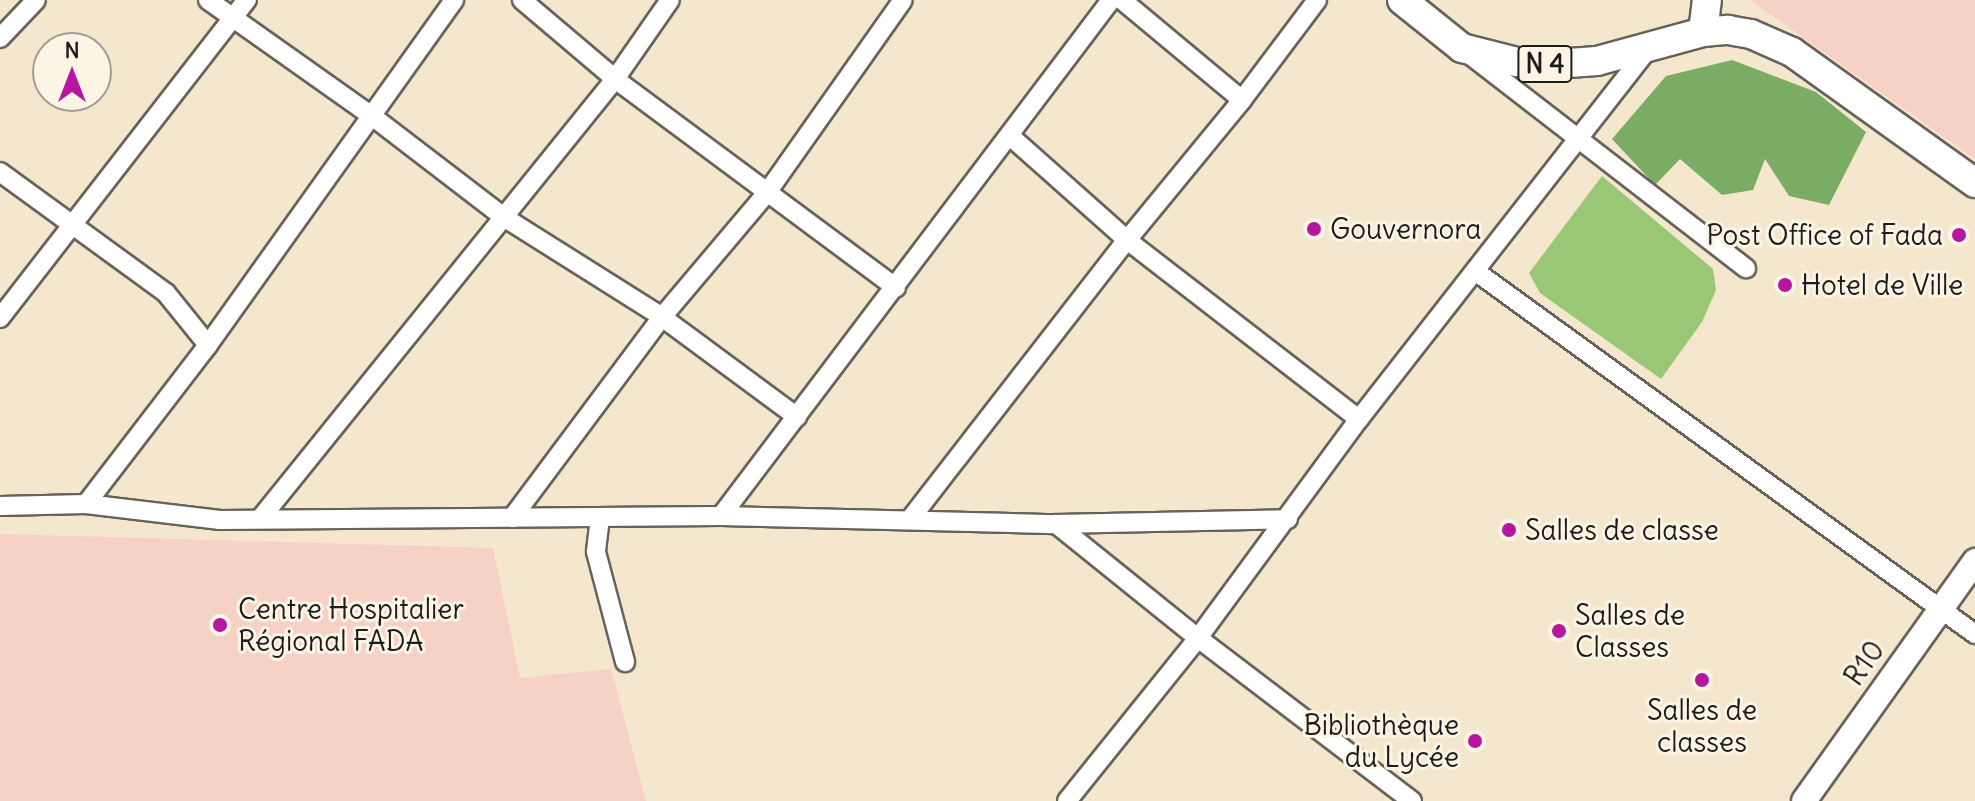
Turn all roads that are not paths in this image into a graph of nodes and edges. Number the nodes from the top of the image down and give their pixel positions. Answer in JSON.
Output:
{"nodes":[{"id":1,"x":36,"y":0,"type":"edge"},
{"id":2,"x":208,"y":0,"type":"edge"},
{"id":3,"x":247,"y":0,"type":"edge"},
{"id":4,"x":454,"y":0,"type":"edge"},
{"id":5,"x":522,"y":0,"type":"edge"},
{"id":6,"x":670,"y":0,"type":"edge"},
{"id":7,"x":903,"y":0,"type":"edge"},
{"id":8,"x":1111,"y":0,"type":"edge"},
{"id":9,"x":1122,"y":0,"type":"edge"},
{"id":10,"x":1317,"y":0,"type":"edge"},
{"id":11,"x":1402,"y":0,"type":"edge"},
{"id":12,"x":1707,"y":0,"type":"edge"},
{"id":13,"x":233,"y":19,"type":"junction"},
{"id":14,"x":1703,"y":32,"type":"junction"},
{"id":15,"x":0,"y":38,"type":"edge"},
{"id":16,"x":1462,"y":48,"type":"junction"},
{"id":17,"x":1647,"y":50,"type":"junction"},
{"id":18,"x":615,"y":79,"type":"junction"},
{"id":19,"x":1242,"y":100,"type":"junction"},
{"id":20,"x":372,"y":116,"type":"junction"},
{"id":21,"x":1010,"y":136,"type":"junction"},
{"id":22,"x":1577,"y":136,"type":"junction"},
{"id":23,"x":0,"y":172,"type":"edge"},
{"id":24,"x":1975,"y":183,"type":"edge"},
{"id":25,"x":766,"y":194,"type":"junction"},
{"id":26,"x":505,"y":218,"type":"junction"},
{"id":27,"x":72,"y":225,"type":"junction"},
{"id":28,"x":1127,"y":240,"type":"junction"},
{"id":29,"x":1746,"y":268,"type":"dead end"},
{"id":30,"x":1475,"y":271,"type":"junction"},
{"id":31,"x":896,"y":288,"type":"junction"},
{"id":32,"x":662,"y":317,"type":"junction"},
{"id":33,"x":0,"y":318,"type":"edge"},
{"id":34,"x":208,"y":345,"type":"junction"},
{"id":35,"x":797,"y":417,"type":"junction"},
{"id":36,"x":1359,"y":419,"type":"junction"},
{"id":37,"x":86,"y":504,"type":"junction"},
{"id":38,"x":0,"y":506,"type":"edge"},
{"id":39,"x":721,"y":516,"type":"junction"},
{"id":40,"x":512,"y":518,"type":"junction"},
{"id":41,"x":600,"y":518,"type":"junction"},
{"id":42,"x":911,"y":518,"type":"junction"},
{"id":43,"x":260,"y":519,"type":"junction"},
{"id":44,"x":1288,"y":519,"type":"junction"},
{"id":45,"x":1056,"y":524,"type":"junction"},
{"id":46,"x":1975,"y":561,"type":"edge"},
{"id":47,"x":1938,"y":610,"type":"junction"},
{"id":48,"x":1975,"y":634,"type":"edge"},
{"id":49,"x":1198,"y":638,"type":"junction"},
{"id":50,"x":625,"y":662,"type":"dead end"},
{"id":51,"x":1067,"y":801,"type":"edge"},
{"id":52,"x":1412,"y":801,"type":"edge"},
{"id":53,"x":1804,"y":801,"type":"edge"}],
"edges":[{"from":1,"to":15,"type":"street"},
{"from":2,"to":13,"type":"street"},
{"from":3,"to":13,"type":"street"},
{"from":4,"to":20,"type":"street"},
{"from":5,"to":18,"type":"street"},
{"from":6,"to":18,"type":"street"},
{"from":7,"to":25,"type":"street"},
{"from":8,"to":21,"type":"street"},
{"from":9,"to":19,"type":"street"},
{"from":10,"to":19,"type":"street"},
{"from":11,"to":16,"type":"main road","number":"N 4"},
{"from":12,"to":14,"type":"main road"},
{"from":13,"to":20,"type":"street"},
{"from":13,"to":27,"type":"street"},
{"from":14,"to":17,"type":"main road","number":"N 4"},
{"from":14,"to":24,"type":"main road","number":"N 4"},
{"from":16,"to":17,"type":"main road","number":"N 4"},
{"from":16,"to":22,"type":"street"},
{"from":17,"to":22,"type":"street"},
{"from":18,"to":25,"type":"street"},
{"from":18,"to":26,"type":"street"},
{"from":19,"to":28,"type":"street"},
{"from":20,"to":26,"type":"street"},
{"from":20,"to":34,"type":"street"},
{"from":21,"to":28,"type":"street"},
{"from":21,"to":31,"type":"street"},
{"from":22,"to":29,"type":"street"},
{"from":22,"to":30,"type":"street"},
{"from":23,"to":27,"type":"street"},
{"from":25,"to":31,"type":"street"},
{"from":25,"to":32,"type":"street"},
{"from":26,"to":32,"type":"street"},
{"from":26,"to":43,"type":"street"},
{"from":27,"to":33,"type":"street"},
{"from":27,"to":34,"type":"street"},
{"from":28,"to":36,"type":"street"},
{"from":28,"to":42,"type":"street"},
{"from":30,"to":36,"type":"street"},
{"from":30,"to":47,"type":"street"},
{"from":31,"to":35,"type":"street"},
{"from":32,"to":35,"type":"street"},
{"from":32,"to":40,"type":"street"},
{"from":34,"to":37,"type":"street"},
{"from":35,"to":39,"type":"street"},
{"from":36,"to":44,"type":"street"},
{"from":37,"to":38,"type":"street"},
{"from":37,"to":43,"type":"street"},
{"from":39,"to":41,"type":"street"},
{"from":39,"to":42,"type":"street"},
{"from":40,"to":41,"type":"street"},
{"from":40,"to":43,"type":"street"},
{"from":41,"to":50,"type":"street"},
{"from":42,"to":45,"type":"street"},
{"from":44,"to":45,"type":"street"},
{"from":44,"to":49,"type":"street"},
{"from":45,"to":49,"type":"street"},
{"from":46,"to":47,"type":"main road","name":"R10"},
{"from":47,"to":48,"type":"street"},
{"from":47,"to":53,"type":"main road","name":"R10"},
{"from":49,"to":51,"type":"street"},
{"from":49,"to":52,"type":"street"}]}
